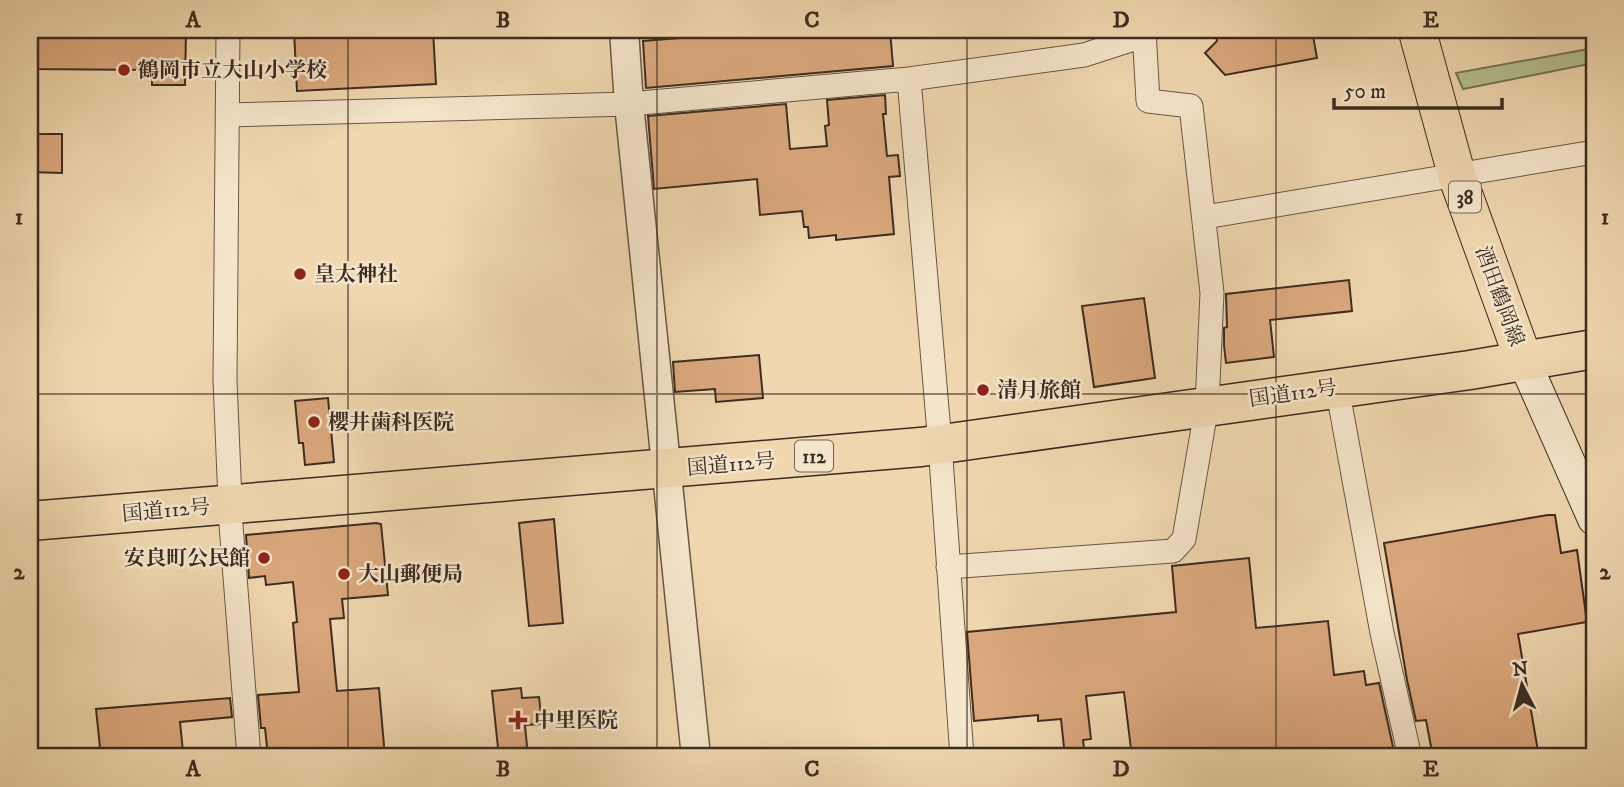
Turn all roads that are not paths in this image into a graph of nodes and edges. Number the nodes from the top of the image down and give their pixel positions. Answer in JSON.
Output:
{"nodes":[{"id":1,"x":228,"y":30,"type":"edge"},
{"id":2,"x":624,"y":30,"type":"edge"},
{"id":3,"x":1417,"y":30,"type":"edge"},
{"id":4,"x":1144,"y":33,"type":"edge"},
{"id":5,"x":909,"y":79,"type":"junction"},
{"id":6,"x":629,"y":104,"type":"junction"},
{"id":7,"x":228,"y":115,"type":"junction"},
{"id":8,"x":1594,"y":152,"type":"edge"},
{"id":9,"x":1457,"y":176,"type":"junction"},
{"id":10,"x":1205,"y":217,"type":"junction"},
{"id":11,"x":1594,"y":349,"type":"edge"},
{"id":12,"x":1524,"y":361,"type":"junction"},
{"id":13,"x":1337,"y":387,"type":"junction"},
{"id":14,"x":1207,"y":405,"type":"junction"},
{"id":15,"x":940,"y":444,"type":"junction"},
{"id":16,"x":667,"y":469,"type":"junction"},
{"id":17,"x":230,"y":505,"type":"junction"},
{"id":18,"x":1594,"y":519,"type":"edge"},
{"id":19,"x":30,"y":522,"type":"edge"},
{"id":20,"x":948,"y":568,"type":"junction"},
{"id":21,"x":249,"y":757,"type":"edge"},
{"id":22,"x":696,"y":757,"type":"edge"},
{"id":23,"x":962,"y":757,"type":"edge"},
{"id":24,"x":1410,"y":757,"type":"edge"}],
"edges":[{"from":1,"to":7,"type":"street"},
{"from":2,"to":6,"type":"street"},
{"from":3,"to":9,"type":"main road","name":"酒田鶴岡線","number":"38"},
{"from":4,"to":5,"type":"street"},
{"from":4,"to":10,"type":"street"},
{"from":5,"to":6,"type":"street"},
{"from":5,"to":15,"type":"street"},
{"from":6,"to":7,"type":"street"},
{"from":6,"to":16,"type":"street"},
{"from":7,"to":17,"type":"street"},
{"from":8,"to":9,"type":"street"},
{"from":9,"to":10,"type":"street"},
{"from":9,"to":12,"type":"main road","name":"酒田鶴岡線","number":"38"},
{"from":10,"to":14,"type":"street"},
{"from":11,"to":12,"type":"highway","name":"国道112号","number":"112"},
{"from":12,"to":13,"type":"highway","name":"国道112号","number":"112"},
{"from":12,"to":18,"type":"main road"},
{"from":13,"to":14,"type":"highway","name":"国道112号","number":"112"},
{"from":13,"to":24,"type":"street"},
{"from":14,"to":15,"type":"highway","name":"国道112号","number":"112"},
{"from":14,"to":20,"type":"street"},
{"from":15,"to":16,"type":"highway","name":"国道112号","number":"112"},
{"from":15,"to":20,"type":"street"},
{"from":16,"to":17,"type":"highway","name":"国道112号","number":"112"},
{"from":16,"to":22,"type":"street"},
{"from":17,"to":19,"type":"highway","name":"国道112号","number":"112"},
{"from":17,"to":21,"type":"street"},
{"from":20,"to":23,"type":"street"}]}
